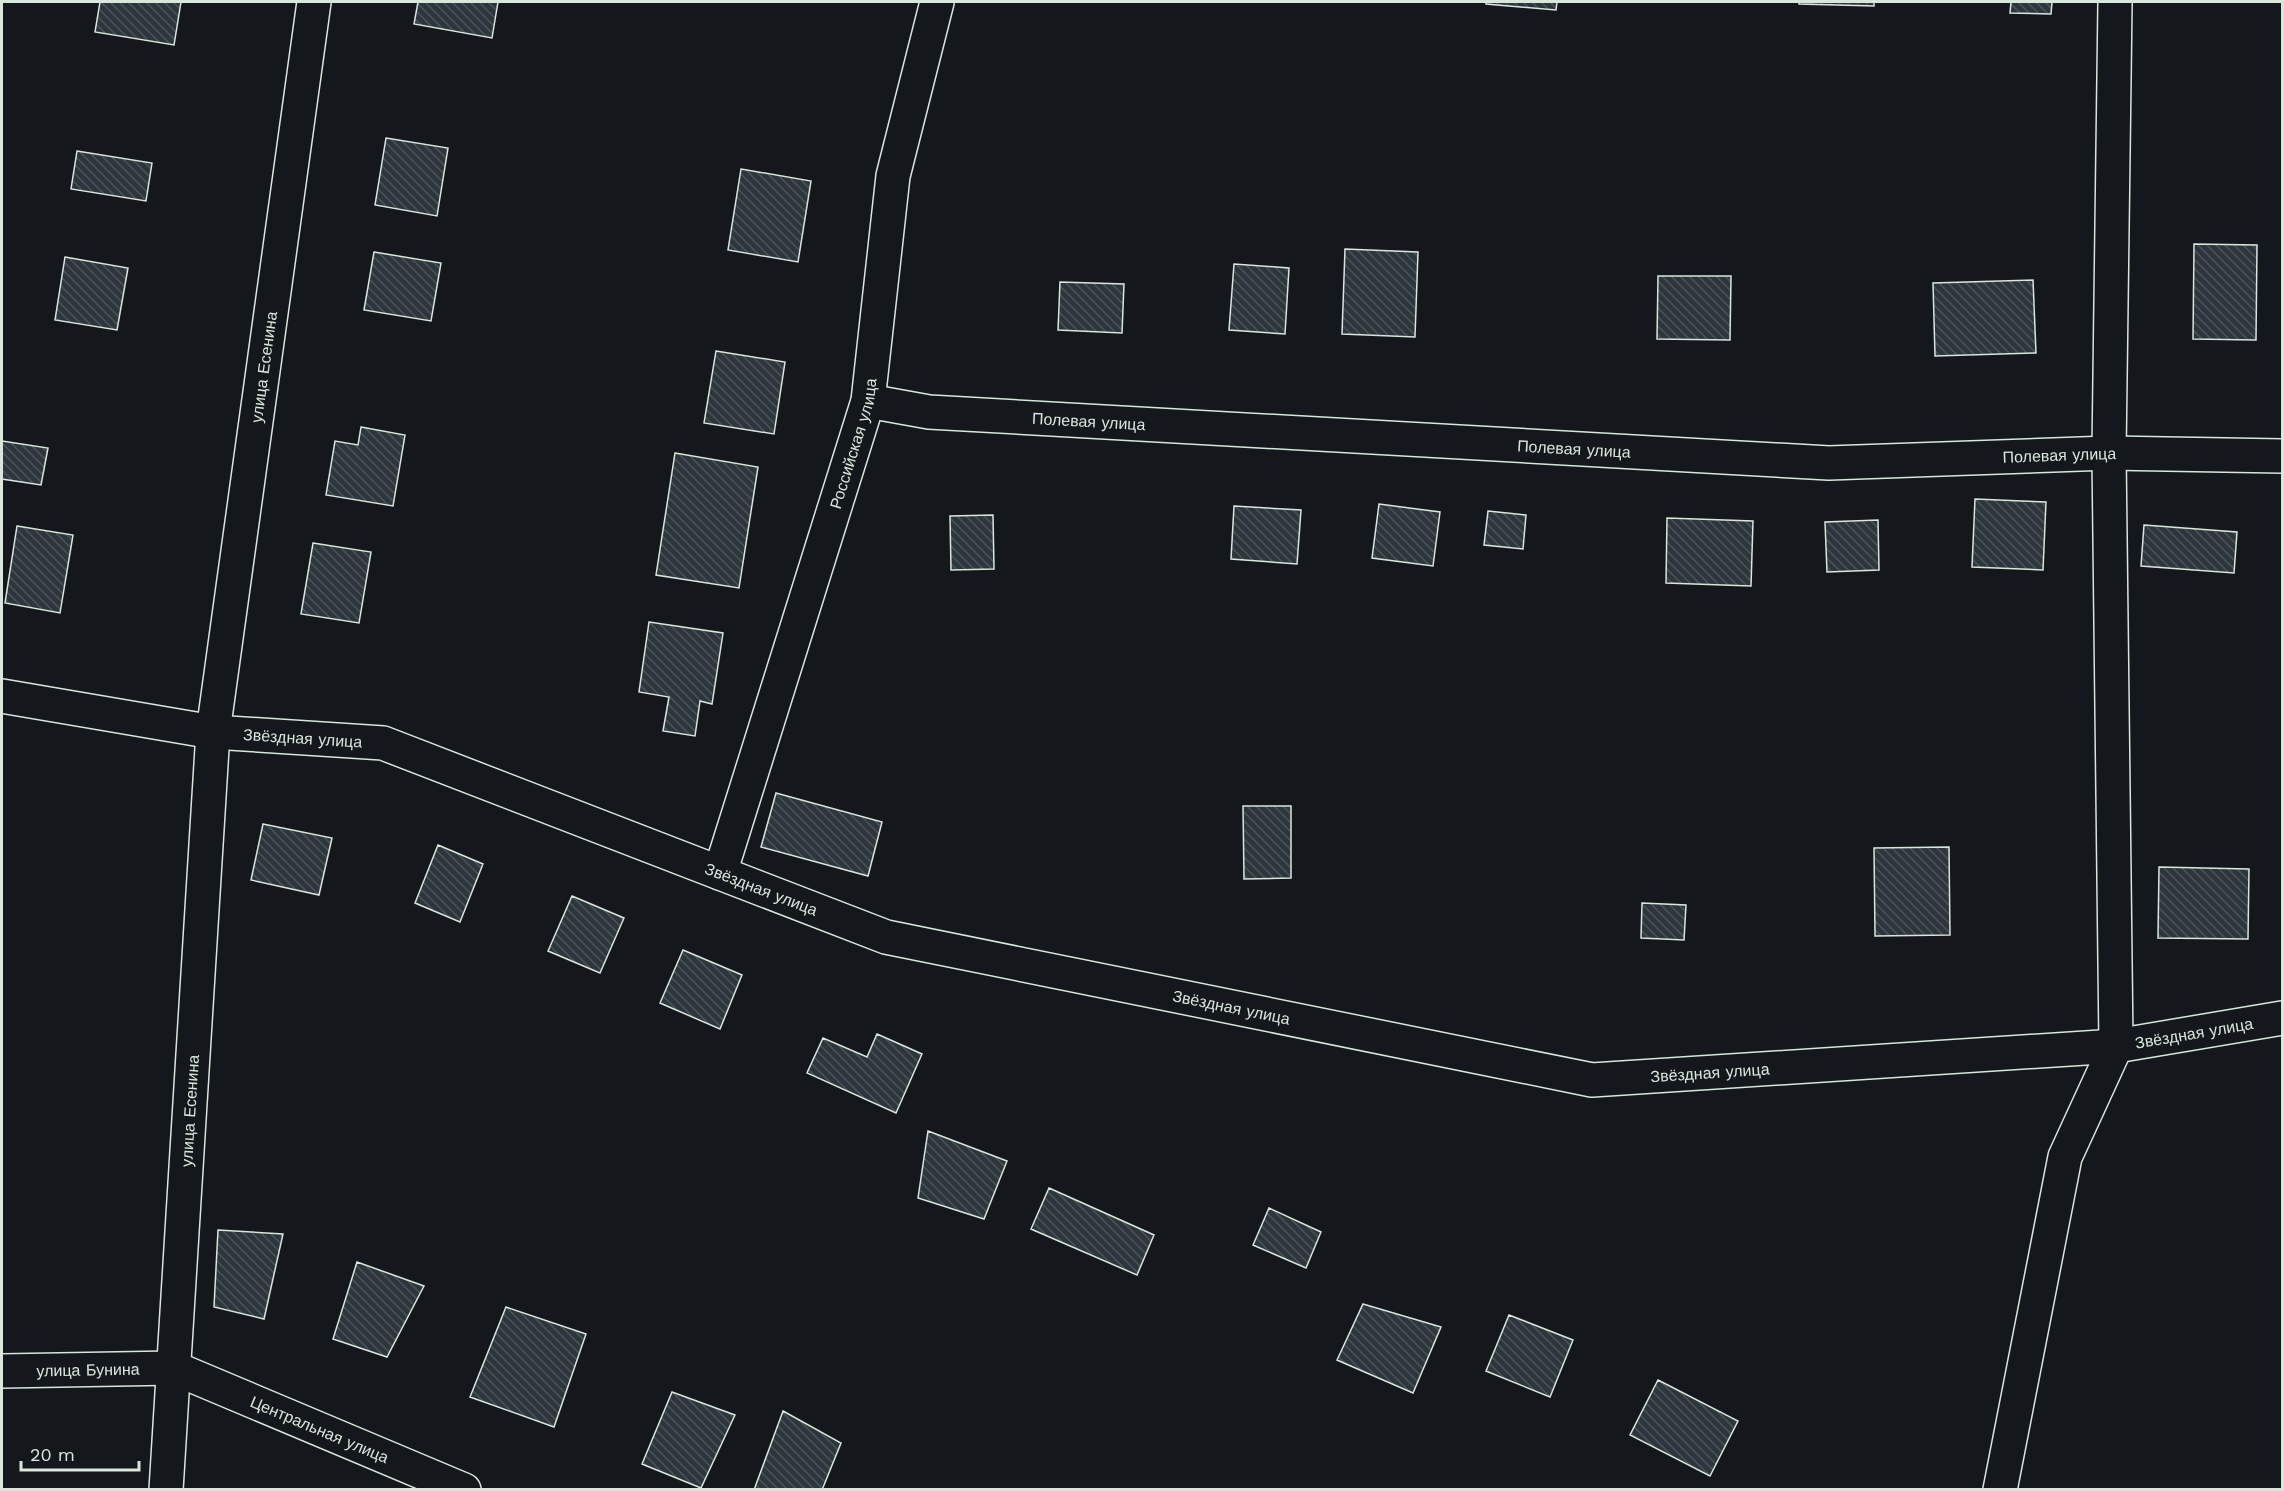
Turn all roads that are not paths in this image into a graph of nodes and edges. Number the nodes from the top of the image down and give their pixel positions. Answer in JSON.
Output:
{"nodes":[{"id":1,"x":314,"y":2,"type":"edge"},
{"id":2,"x":937,"y":2,"type":"edge"},
{"id":3,"x":2115,"y":2,"type":"edge"},
{"id":4,"x":868,"y":401,"type":"junction"},
{"id":5,"x":2109,"y":453,"type":"junction"},
{"id":6,"x":2283,"y":456,"type":"edge"},
{"id":7,"x":2,"y":696,"type":"edge"},
{"id":8,"x":213,"y":732,"type":"junction"},
{"id":9,"x":720,"y":873,"type":"junction"},
{"id":10,"x":2283,"y":1018,"type":"edge"},
{"id":11,"x":2116,"y":1046,"type":"junction"},
{"id":12,"x":174,"y":1368,"type":"junction"},
{"id":13,"x":2,"y":1371,"type":"edge"},
{"id":14,"x":166,"y":1490,"type":"edge"},
{"id":15,"x":464,"y":1490,"type":"edge"},
{"id":16,"x":2000,"y":1490,"type":"edge"}],
"edges":[{"from":1,"to":8,"type":"street","name":"улица Есенина"},
{"from":2,"to":4,"type":"street","name":"Российская улица"},
{"from":3,"to":5,"type":"street"},
{"from":4,"to":5,"type":"street","name":"Полевая улица"},
{"from":4,"to":9,"type":"street","name":"Российская улица"},
{"from":5,"to":6,"type":"street","name":"Полевая улица"},
{"from":5,"to":11,"type":"street"},
{"from":7,"to":8,"type":"street"},
{"from":8,"to":9,"type":"street","name":"Звёздная улица"},
{"from":8,"to":12,"type":"street","name":"улица Есенина"},
{"from":9,"to":11,"type":"street","name":"Звёздная улица"},
{"from":10,"to":11,"type":"street","name":"Звёздная улица"},
{"from":11,"to":16,"type":"street"},
{"from":12,"to":13,"type":"street","name":"улица Бунина"},
{"from":12,"to":14,"type":"street","name":"улица Есенина"},
{"from":12,"to":15,"type":"street","name":"Центральная улица"}]}
